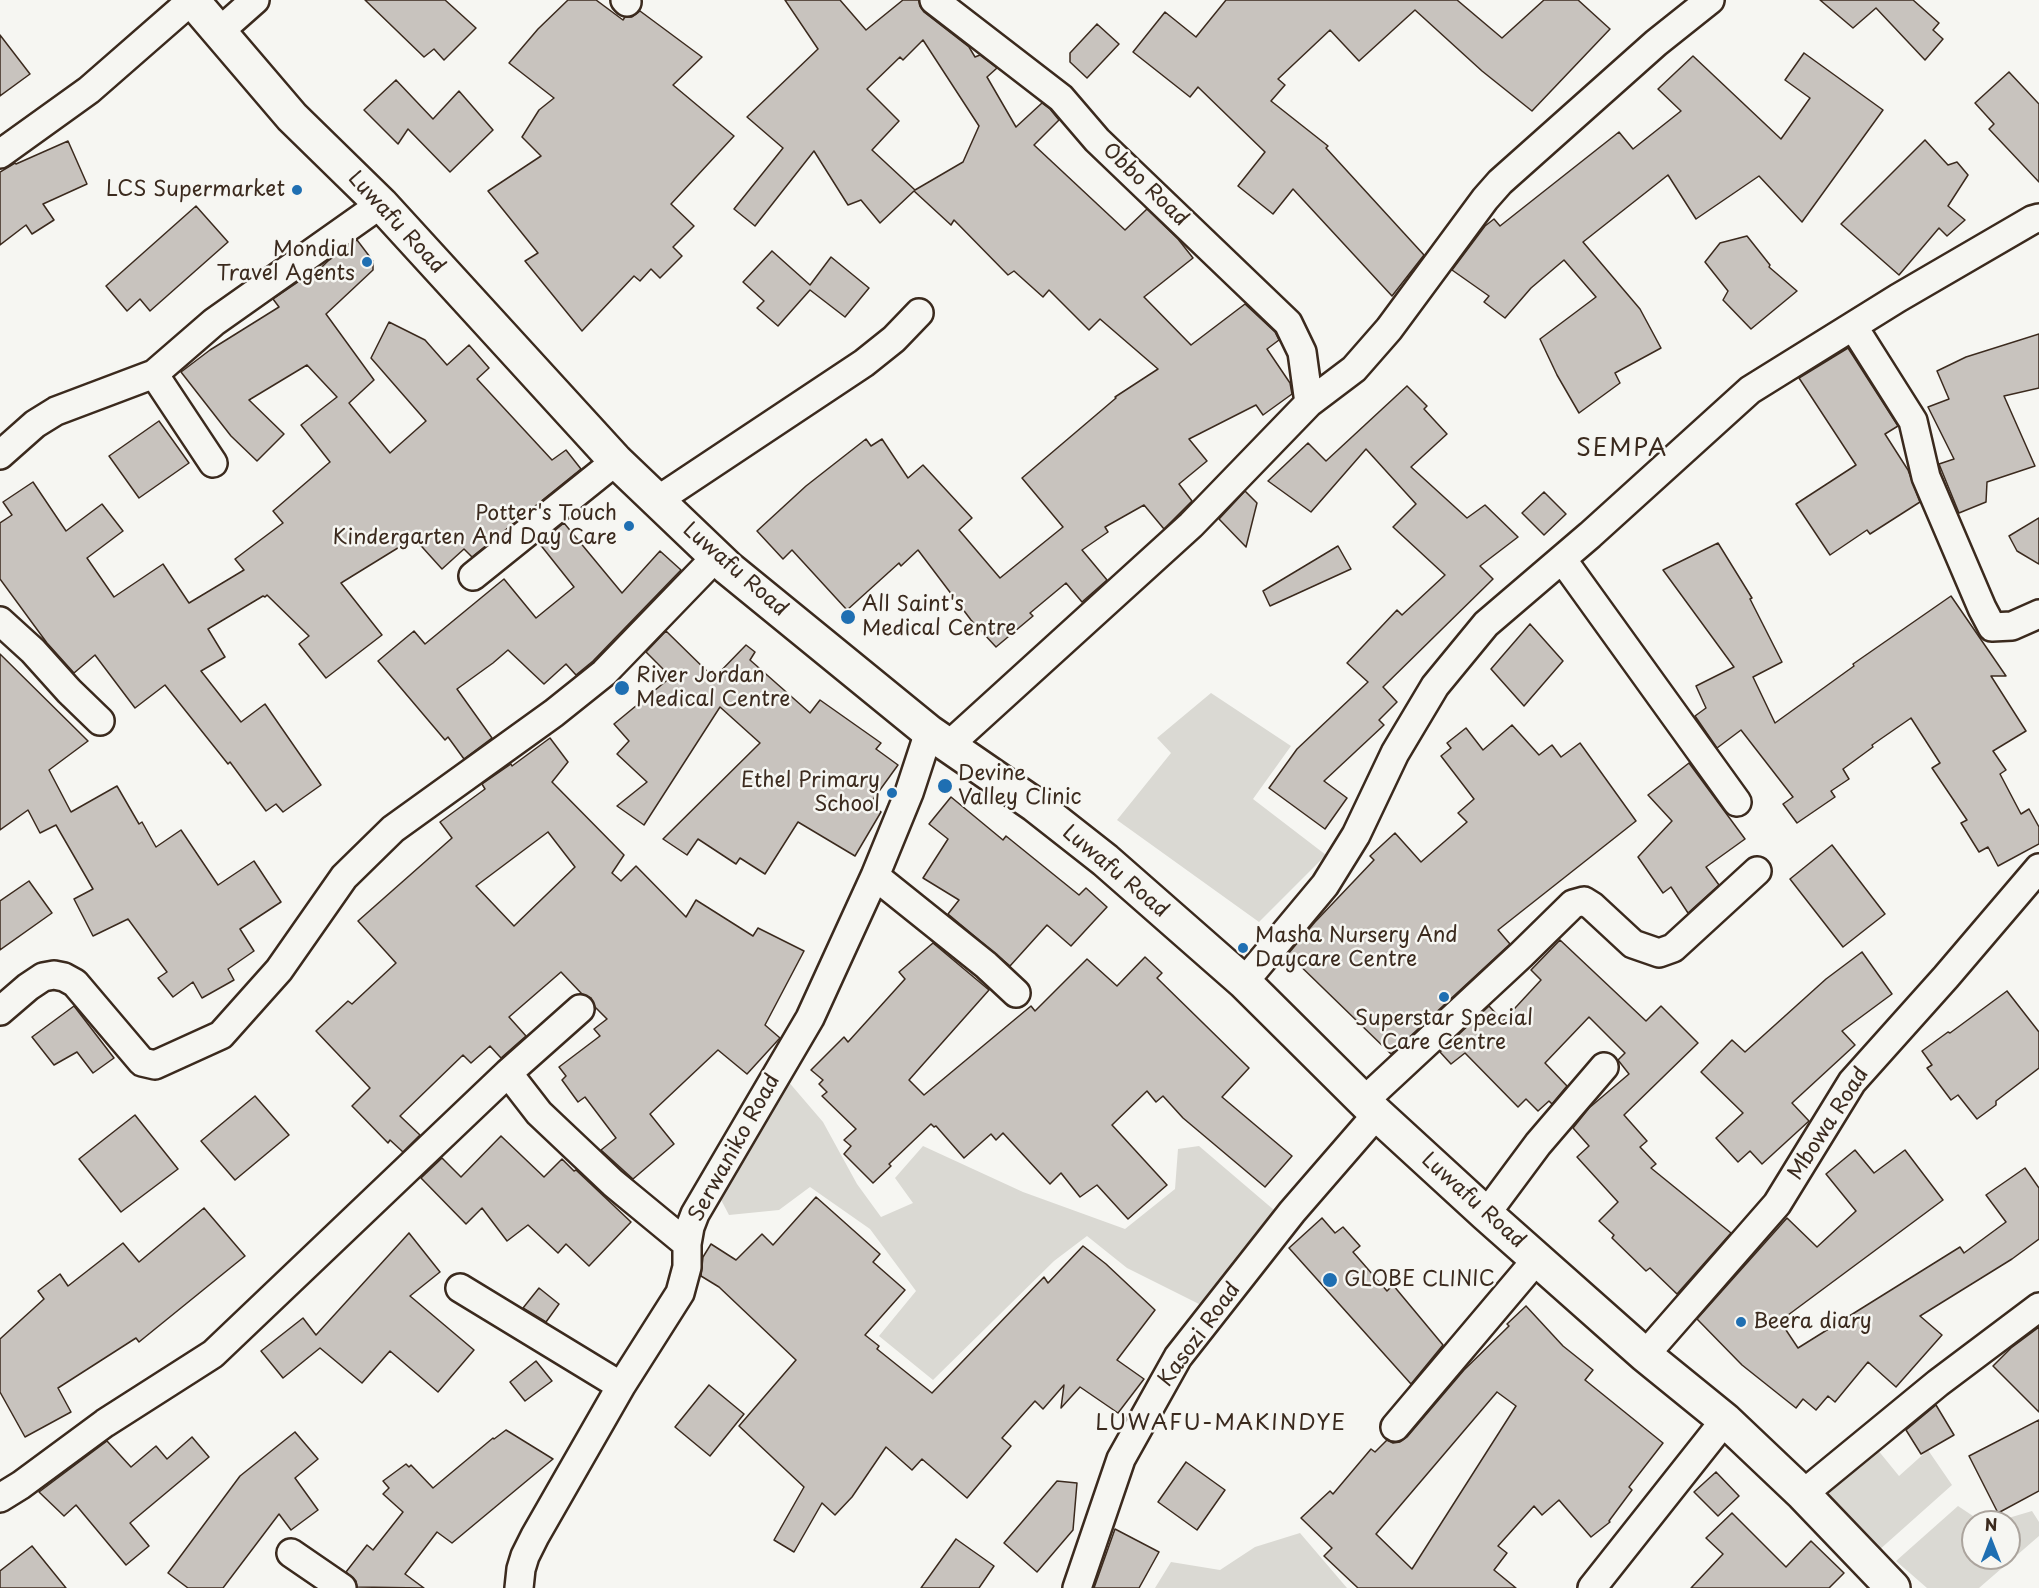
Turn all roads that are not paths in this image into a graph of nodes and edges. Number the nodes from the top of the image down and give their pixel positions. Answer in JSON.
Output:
{"nodes":[{"id":1,"x":192,"y":0,"type":"edge"},
{"id":2,"x":255,"y":0,"type":"edge"},
{"id":3,"x":934,"y":0,"type":"edge"},
{"id":4,"x":1710,"y":0,"type":"edge"},
{"id":5,"x":220,"y":31,"type":"junction"},
{"id":6,"x":0,"y":154,"type":"edge"},
{"id":7,"x":381,"y":204,"type":"junction"},
{"id":8,"x":2039,"y":218,"type":"edge"},
{"id":9,"x":919,"y":314,"type":"dead end"},
{"id":10,"x":1853,"y":326,"type":"junction"},
{"id":11,"x":154,"y":374,"type":"junction"},
{"id":12,"x":1309,"y":403,"type":"junction"},
{"id":13,"x":0,"y":455,"type":"edge"},
{"id":14,"x":616,"y":461,"type":"junction"},
{"id":15,"x":213,"y":463,"type":"dead end"},
{"id":16,"x":658,"y":500,"type":"junction"},
{"id":17,"x":716,"y":556,"type":"junction"},
{"id":18,"x":1562,"y":559,"type":"junction"},
{"id":19,"x":473,"y":576,"type":"dead end"},
{"id":20,"x":2039,"y":614,"type":"edge"},
{"id":21,"x":0,"y":621,"type":"edge"},
{"id":22,"x":100,"y":721,"type":"dead end"},
{"id":23,"x":939,"y":739,"type":"junction"},
{"id":24,"x":1737,"y":802,"type":"dead end"},
{"id":25,"x":2039,"y":868,"type":"edge"},
{"id":26,"x":1757,"y":871,"type":"dead end"},
{"id":27,"x":875,"y":876,"type":"junction"},
{"id":28,"x":1244,"y":982,"type":"junction"},
{"id":29,"x":1016,"y":993,"type":"dead end"},
{"id":30,"x":580,"y":1009,"type":"dead end"},
{"id":31,"x":0,"y":1011,"type":"edge"},
{"id":32,"x":1604,"y":1067,"type":"dead end"},
{"id":33,"x":508,"y":1073,"type":"junction"},
{"id":34,"x":1371,"y":1107,"type":"junction"},
{"id":35,"x":1486,"y":1214,"type":"junction"},
{"id":36,"x":687,"y":1244,"type":"junction"},
{"id":37,"x":1537,"y":1259,"type":"junction"},
{"id":38,"x":460,"y":1288,"type":"dead end"},
{"id":39,"x":2039,"y":1307,"type":"edge"},
{"id":40,"x":1645,"y":1355,"type":"junction"},
{"id":41,"x":621,"y":1386,"type":"junction"},
{"id":42,"x":1725,"y":1420,"type":"junction"},
{"id":43,"x":1395,"y":1427,"type":"dead end"},
{"id":44,"x":1803,"y":1494,"type":"junction"},
{"id":45,"x":0,"y":1498,"type":"edge"},
{"id":46,"x":291,"y":1553,"type":"dead end"},
{"id":47,"x":342,"y":1588,"type":"edge"},
{"id":48,"x":519,"y":1588,"type":"edge"},
{"id":49,"x":1077,"y":1588,"type":"edge"},
{"id":50,"x":1592,"y":1588,"type":"edge"},
{"id":51,"x":1893,"y":1588,"type":"edge"}],
"edges":[{"from":1,"to":5,"type":"street","name":"Luwafu Road"},
{"from":1,"to":6,"type":"street"},
{"from":2,"to":5,"type":"street"},
{"from":3,"to":12,"type":"street","name":"Obbo Road"},
{"from":4,"to":12,"type":"street"},
{"from":5,"to":7,"type":"street","name":"Luwafu Road"},
{"from":7,"to":11,"type":"street"},
{"from":7,"to":14,"type":"street","name":"Luwafu Road"},
{"from":8,"to":10,"type":"street"},
{"from":9,"to":16,"type":"street"},
{"from":10,"to":18,"type":"street"},
{"from":10,"to":20,"type":"street"},
{"from":11,"to":13,"type":"street"},
{"from":11,"to":15,"type":"street"},
{"from":12,"to":23,"type":"street"},
{"from":14,"to":16,"type":"street","name":"Luwafu Road"},
{"from":14,"to":19,"type":"street"},
{"from":16,"to":17,"type":"street","name":"Luwafu Road"},
{"from":17,"to":23,"type":"street","name":"Luwafu Road"},
{"from":17,"to":31,"type":"street"},
{"from":18,"to":24,"type":"street"},
{"from":18,"to":28,"type":"street"},
{"from":21,"to":22,"type":"street"},
{"from":23,"to":27,"type":"street","name":"Serwaniko Road"},
{"from":23,"to":28,"type":"street","name":"Luwafu Road"},
{"from":25,"to":40,"type":"street","name":"Mbowa Road"},
{"from":26,"to":34,"type":"street","name":"Kasozi Road"},
{"from":27,"to":29,"type":"street"},
{"from":27,"to":36,"type":"street","name":"Serwaniko Road"},
{"from":28,"to":34,"type":"street","name":"Luwafu Road"},
{"from":30,"to":33,"type":"street"},
{"from":32,"to":35,"type":"street"},
{"from":33,"to":36,"type":"street"},
{"from":33,"to":45,"type":"street"},
{"from":34,"to":35,"type":"street","name":"Luwafu Road"},
{"from":34,"to":49,"type":"street","name":"Kasozi Road"},
{"from":35,"to":37,"type":"street","name":"Luwafu Road"},
{"from":36,"to":41,"type":"street","name":"Serwaniko Road"},
{"from":37,"to":40,"type":"street","name":"Luwafu Road"},
{"from":37,"to":43,"type":"street"},
{"from":38,"to":41,"type":"street"},
{"from":39,"to":44,"type":"street"},
{"from":40,"to":42,"type":"street","name":"Luwafu Road"},
{"from":41,"to":48,"type":"street","name":"Serwaniko Road"},
{"from":42,"to":44,"type":"street","name":"Luwafu Road"},
{"from":42,"to":50,"type":"street"},
{"from":44,"to":51,"type":"street","name":"Luwafu Road"},
{"from":46,"to":47,"type":"street"}]}
